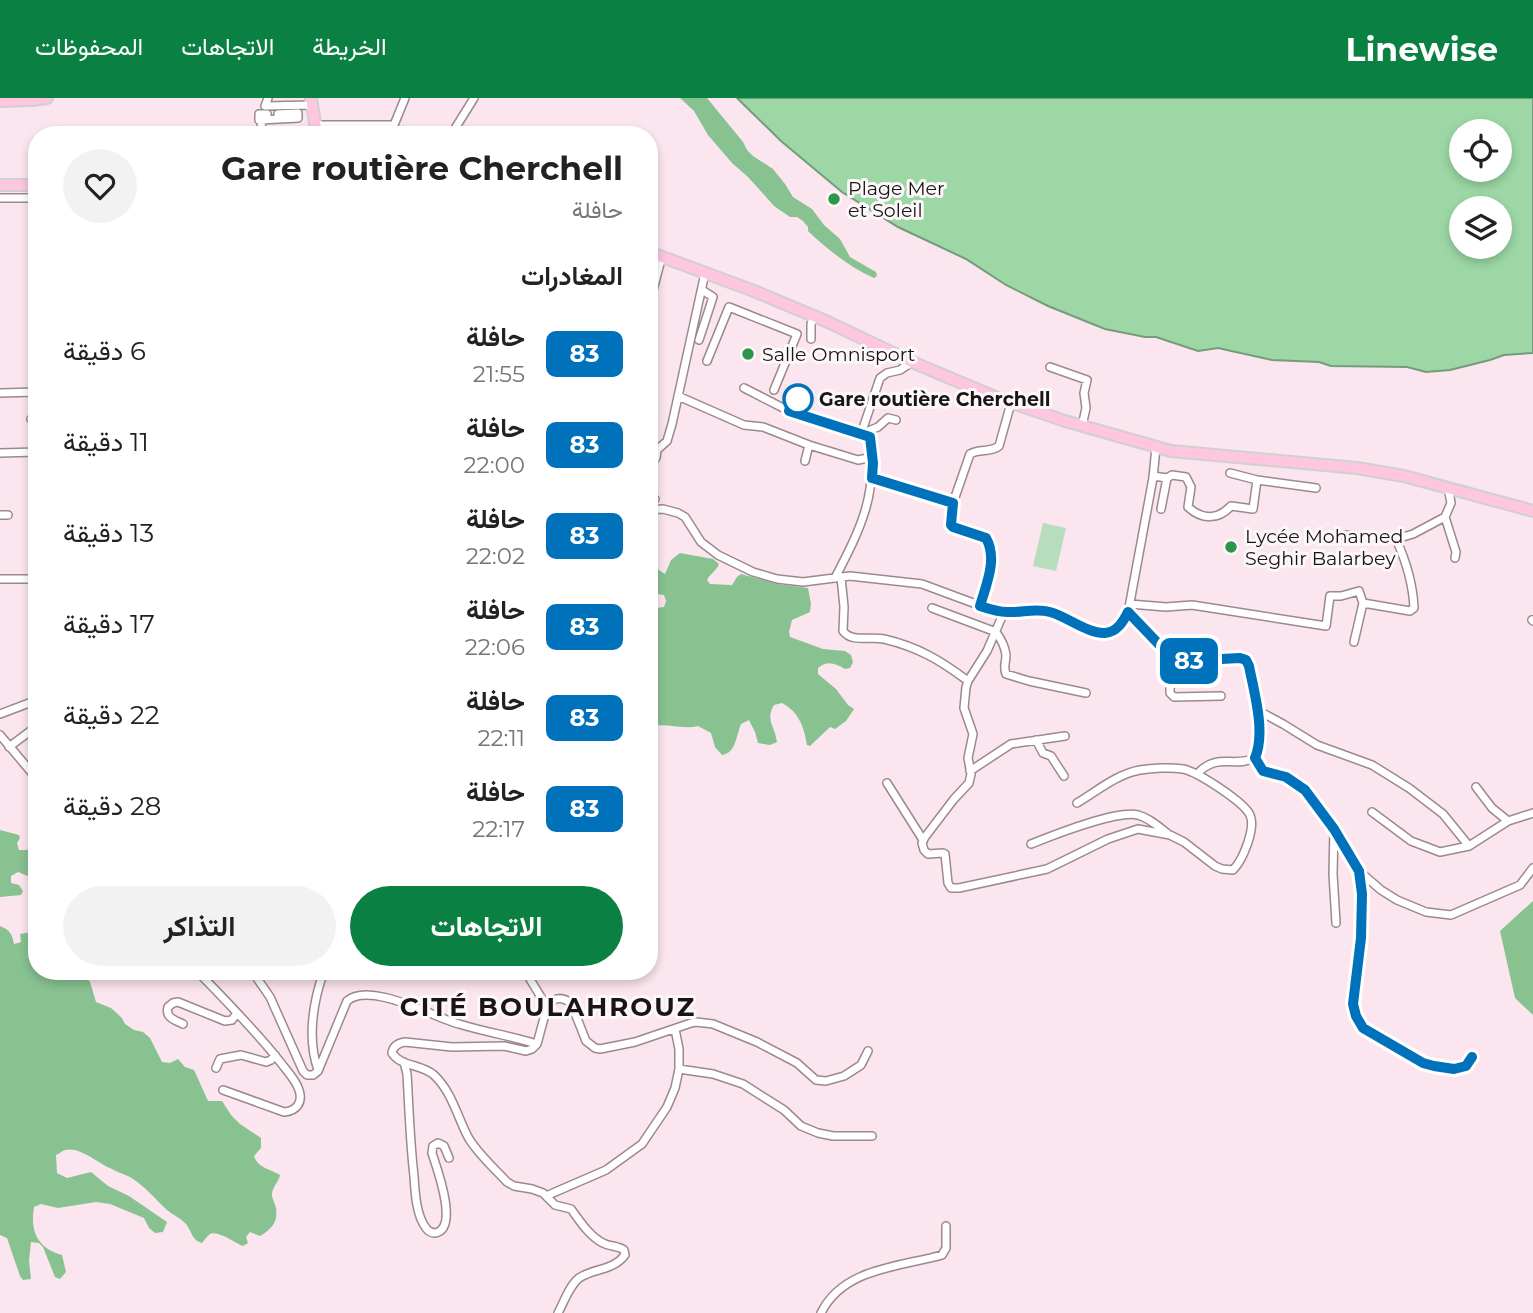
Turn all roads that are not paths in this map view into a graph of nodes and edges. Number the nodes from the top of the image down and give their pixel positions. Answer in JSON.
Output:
{"nodes":[{"id":1,"x":47,"y":98,"type":"edge"},
{"id":2,"x":268,"y":98,"type":"edge"},
{"id":3,"x":405,"y":98,"type":"edge"},
{"id":4,"x":474,"y":98,"type":"edge"},
{"id":5,"x":0,"y":101,"type":"edge"},
{"id":6,"x":312,"y":102,"type":"edge"},
{"id":7,"x":278,"y":119,"type":"dead end"},
{"id":8,"x":263,"y":126,"type":"edge"},
{"id":9,"x":315,"y":126,"type":"edge"},
{"id":10,"x":378,"y":126,"type":"edge"},
{"id":11,"x":457,"y":126,"type":"edge"},
{"id":12,"x":0,"y":185,"type":"edge"},
{"id":13,"x":28,"y":185,"type":"edge"},
{"id":14,"x":0,"y":198,"type":"edge"},
{"id":15,"x":28,"y":198,"type":"edge"},
{"id":16,"x":658,"y":255,"type":"edge"},
{"id":17,"x":662,"y":256,"type":"junction"},
{"id":18,"x":658,"y":271,"type":"edge"},
{"id":19,"x":705,"y":273,"type":"junction"},
{"id":20,"x":702,"y":290,"type":"junction"},
{"id":21,"x":812,"y":320,"type":"junction"},
{"id":22,"x":797,"y":334,"type":"junction"},
{"id":23,"x":811,"y":339,"type":"dead end"},
{"id":24,"x":699,"y":340,"type":"dead end"},
{"id":25,"x":707,"y":361,"type":"dead end"},
{"id":26,"x":912,"y":362,"type":"junction"},
{"id":27,"x":1049,"y":367,"type":"dead end"},
{"id":28,"x":744,"y":388,"type":"dead end"},
{"id":29,"x":774,"y":390,"type":"dead end"},
{"id":30,"x":28,"y":392,"type":"edge"},
{"id":31,"x":0,"y":393,"type":"edge"},
{"id":32,"x":678,"y":396,"type":"junction"},
{"id":33,"x":798,"y":399,"type":"dead end"},
{"id":34,"x":1011,"y":403,"type":"junction"},
{"id":35,"x":789,"y":411,"type":"junction"},
{"id":36,"x":897,"y":421,"type":"dead end"},
{"id":37,"x":1082,"y":426,"type":"junction"},
{"id":38,"x":866,"y":432,"type":"junction"},
{"id":39,"x":809,"y":445,"type":"junction"},
{"id":40,"x":1156,"y":447,"type":"junction"},
{"id":41,"x":658,"y":451,"type":"edge"},
{"id":42,"x":28,"y":452,"type":"edge"},
{"id":43,"x":0,"y":453,"type":"edge"},
{"id":44,"x":873,"y":457,"type":"junction"},
{"id":45,"x":805,"y":461,"type":"dead end"},
{"id":46,"x":1230,"y":473,"type":"dead end"},
{"id":47,"x":1153,"y":476,"type":"junction"},
{"id":48,"x":872,"y":478,"type":"junction"},
{"id":49,"x":1167,"y":478,"type":"junction"},
{"id":50,"x":1257,"y":480,"type":"junction"},
{"id":51,"x":1317,"y":488,"type":"dead end"},
{"id":52,"x":1448,"y":488,"type":"junction"},
{"id":53,"x":953,"y":503,"type":"junction"},
{"id":54,"x":1161,"y":509,"type":"dead end"},
{"id":55,"x":658,"y":510,"type":"edge"},
{"id":56,"x":1533,"y":511,"type":"edge"},
{"id":57,"x":1445,"y":517,"type":"junction"},
{"id":58,"x":1343,"y":535,"type":"dead end"},
{"id":59,"x":1396,"y":539,"type":"junction"},
{"id":60,"x":1455,"y":558,"type":"dead end"},
{"id":61,"x":838,"y":577,"type":"junction"},
{"id":62,"x":0,"y":579,"type":"edge"},
{"id":63,"x":28,"y":579,"type":"edge"},
{"id":64,"x":1363,"y":603,"type":"junction"},
{"id":65,"x":980,"y":606,"type":"junction"},
{"id":66,"x":932,"y":608,"type":"dead end"},
{"id":67,"x":1129,"y":608,"type":"junction"},
{"id":68,"x":1004,"y":612,"type":"junction"},
{"id":69,"x":996,"y":632,"type":"junction"},
{"id":70,"x":1354,"y":642,"type":"dead end"},
{"id":71,"x":1174,"y":660,"type":"junction"},
{"id":72,"x":968,"y":681,"type":"junction"},
{"id":73,"x":1086,"y":693,"type":"dead end"},
{"id":74,"x":1221,"y":696,"type":"dead end"},
{"id":75,"x":28,"y":703,"type":"edge"},
{"id":76,"x":1257,"y":710,"type":"junction"},
{"id":77,"x":0,"y":714,"type":"edge"},
{"id":78,"x":28,"y":733,"type":"edge"},
{"id":79,"x":0,"y":735,"type":"edge"},
{"id":80,"x":1065,"y":736,"type":"dead end"},
{"id":81,"x":1036,"y":740,"type":"junction"},
{"id":82,"x":9,"y":747,"type":"junction"},
{"id":83,"x":1255,"y":758,"type":"junction"},
{"id":84,"x":28,"y":769,"type":"edge"},
{"id":85,"x":970,"y":771,"type":"junction"},
{"id":86,"x":1197,"y":774,"type":"junction"},
{"id":87,"x":1064,"y":776,"type":"dead end"},
{"id":88,"x":887,"y":783,"type":"dead end"},
{"id":89,"x":1476,"y":788,"type":"dead end"},
{"id":90,"x":1077,"y":803,"type":"dead end"},
{"id":91,"x":1372,"y":812,"type":"dead end"},
{"id":92,"x":1533,"y":813,"type":"edge"},
{"id":93,"x":1508,"y":821,"type":"junction"},
{"id":94,"x":1334,"y":829,"type":"junction"},
{"id":95,"x":1170,"y":835,"type":"junction"},
{"id":96,"x":923,"y":839,"type":"junction"},
{"id":97,"x":1031,"y":844,"type":"dead end"},
{"id":98,"x":1469,"y":846,"type":"junction"},
{"id":99,"x":1533,"y":868,"type":"edge"},
{"id":100,"x":1359,"y":871,"type":"junction"},
{"id":101,"x":1336,"y":923,"type":"dead end"},
{"id":102,"x":206,"y":980,"type":"edge"},
{"id":103,"x":259,"y":980,"type":"edge"},
{"id":104,"x":321,"y":980,"type":"edge"},
{"id":105,"x":530,"y":980,"type":"edge"},
{"id":106,"x":547,"y":1007,"type":"junction"},
{"id":107,"x":237,"y":1013,"type":"junction"},
{"id":108,"x":183,"y":1024,"type":"dead end"},
{"id":109,"x":675,"y":1029,"type":"junction"},
{"id":110,"x":537,"y":1044,"type":"junction"},
{"id":111,"x":868,"y":1052,"type":"dead end"},
{"id":112,"x":275,"y":1055,"type":"junction"},
{"id":113,"x":1472,"y":1057,"type":"dead end"},
{"id":114,"x":404,"y":1062,"type":"junction"},
{"id":115,"x":216,"y":1068,"type":"dead end"},
{"id":116,"x":679,"y":1069,"type":"junction"},
{"id":117,"x":318,"y":1071,"type":"junction"},
{"id":118,"x":223,"y":1090,"type":"dead end"},
{"id":119,"x":872,"y":1136,"type":"dead end"},
{"id":120,"x":449,"y":1157,"type":"dead end"},
{"id":121,"x":546,"y":1196,"type":"junction"},
{"id":122,"x":946,"y":1226,"type":"dead end"},
{"id":123,"x":558,"y":1313,"type":"edge"},
{"id":124,"x":821,"y":1313,"type":"edge"}],
"edges":[{"from":1,"to":5,"type":"main road"},
{"from":2,"to":6,"type":"street"},
{"from":3,"to":10,"type":"street"},
{"from":4,"to":11,"type":"street"},
{"from":6,"to":9,"type":"main road"},
{"from":7,"to":8,"type":"street"},
{"from":12,"to":13,"type":"main road"},
{"from":14,"to":15,"type":"street"},
{"from":16,"to":17,"type":"main road"},
{"from":17,"to":18,"type":"street"},
{"from":17,"to":19,"type":"main road"},
{"from":19,"to":20,"type":"street"},
{"from":19,"to":21,"type":"main road"},
{"from":20,"to":24,"type":"street"},
{"from":20,"to":32,"type":"street"},
{"from":21,"to":22,"type":"street"},
{"from":21,"to":23,"type":"street"},
{"from":21,"to":26,"type":"main road"},
{"from":22,"to":25,"type":"street"},
{"from":22,"to":29,"type":"street"},
{"from":26,"to":34,"type":"main road"},
{"from":26,"to":38,"type":"street"},
{"from":27,"to":37,"type":"street"},
{"from":28,"to":35,"type":"street"},
{"from":30,"to":31,"type":"street"},
{"from":32,"to":39,"type":"street"},
{"from":32,"to":41,"type":"street"},
{"from":33,"to":35,"type":"street"},
{"from":34,"to":37,"type":"main road"},
{"from":34,"to":53,"type":"street"},
{"from":35,"to":38,"type":"street"},
{"from":36,"to":38,"type":"street"},
{"from":37,"to":40,"type":"main road"},
{"from":38,"to":44,"type":"street"},
{"from":39,"to":44,"type":"street"},
{"from":39,"to":45,"type":"street"},
{"from":40,"to":47,"type":"street"},
{"from":40,"to":52,"type":"main road"},
{"from":42,"to":43,"type":"street"},
{"from":44,"to":48,"type":"street"},
{"from":46,"to":50,"type":"street"},
{"from":47,"to":49,"type":"street"},
{"from":47,"to":67,"type":"street"},
{"from":48,"to":53,"type":"street"},
{"from":48,"to":61,"type":"street"},
{"from":49,"to":50,"type":"street"},
{"from":49,"to":54,"type":"street"},
{"from":50,"to":51,"type":"street"},
{"from":52,"to":56,"type":"main road"},
{"from":52,"to":57,"type":"street"},
{"from":53,"to":65,"type":"street"},
{"from":55,"to":61,"type":"street"},
{"from":57,"to":59,"type":"street"},
{"from":57,"to":60,"type":"street"},
{"from":58,"to":59,"type":"street"},
{"from":59,"to":64,"type":"street"},
{"from":61,"to":65,"type":"street"},
{"from":61,"to":72,"type":"street"},
{"from":62,"to":63,"type":"street"},
{"from":64,"to":67,"type":"street"},
{"from":64,"to":70,"type":"street"},
{"from":65,"to":68,"type":"street"},
{"from":66,"to":69,"type":"street"},
{"from":67,"to":68,"type":"street"},
{"from":67,"to":71,"type":"street"},
{"from":68,"to":69,"type":"street"},
{"from":69,"to":72,"type":"street"},
{"from":69,"to":73,"type":"street"},
{"from":71,"to":74,"type":"street"},
{"from":71,"to":76,"type":"street"},
{"from":72,"to":85,"type":"street"},
{"from":75,"to":77,"type":"street"},
{"from":76,"to":83,"type":"street"},
{"from":76,"to":98,"type":"street"},
{"from":78,"to":82,"type":"street"},
{"from":79,"to":82,"type":"street"},
{"from":80,"to":81,"type":"street"},
{"from":81,"to":85,"type":"street"},
{"from":81,"to":87,"type":"street"},
{"from":82,"to":84,"type":"street"},
{"from":83,"to":86,"type":"street"},
{"from":83,"to":94,"type":"street"},
{"from":85,"to":96,"type":"street"},
{"from":86,"to":90,"type":"street"},
{"from":86,"to":95,"type":"street"},
{"from":88,"to":96,"type":"street"},
{"from":89,"to":93,"type":"street"},
{"from":91,"to":98,"type":"street"},
{"from":92,"to":93,"type":"street"},
{"from":93,"to":98,"type":"street"},
{"from":94,"to":100,"type":"street"},
{"from":94,"to":101,"type":"street"},
{"from":95,"to":96,"type":"street"},
{"from":95,"to":97,"type":"street"},
{"from":99,"to":100,"type":"street"},
{"from":100,"to":113,"type":"street"},
{"from":102,"to":107,"type":"street"},
{"from":103,"to":117,"type":"street"},
{"from":104,"to":117,"type":"street"},
{"from":105,"to":106,"type":"street"},
{"from":106,"to":109,"type":"street"},
{"from":106,"to":110,"type":"street"},
{"from":107,"to":108,"type":"street"},
{"from":107,"to":112,"type":"street"},
{"from":109,"to":111,"type":"street"},
{"from":109,"to":116,"type":"street"},
{"from":110,"to":114,"type":"street"},
{"from":110,"to":117,"type":"street"},
{"from":112,"to":115,"type":"street"},
{"from":112,"to":118,"type":"street"},
{"from":114,"to":120,"type":"street"},
{"from":114,"to":121,"type":"street"},
{"from":116,"to":119,"type":"street"},
{"from":116,"to":121,"type":"street"},
{"from":121,"to":123,"type":"street"},
{"from":122,"to":124,"type":"street"}]}
